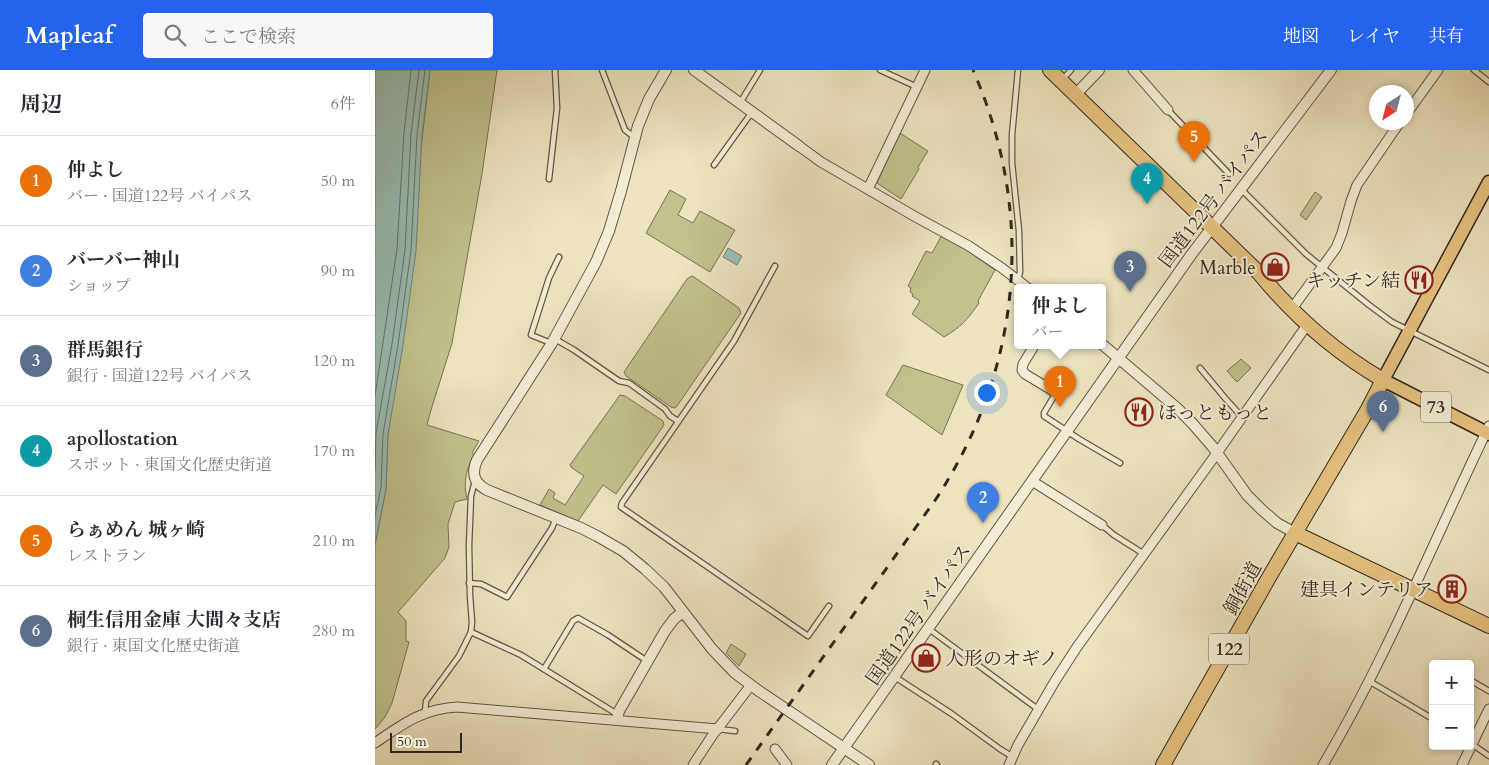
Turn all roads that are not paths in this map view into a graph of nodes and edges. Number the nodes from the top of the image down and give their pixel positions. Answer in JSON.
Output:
{"nodes":[{"id":1,"x":555,"y":70,"type":"edge"},
{"id":2,"x":603,"y":70,"type":"edge"},
{"id":3,"x":666,"y":70,"type":"edge"},
{"id":4,"x":694,"y":70,"type":"edge"},
{"id":5,"x":760,"y":70,"type":"edge"},
{"id":6,"x":880,"y":70,"type":"edge"},
{"id":7,"x":925,"y":70,"type":"edge"},
{"id":8,"x":1018,"y":70,"type":"edge"},
{"id":9,"x":1050,"y":70,"type":"edge"},
{"id":10,"x":1099,"y":70,"type":"edge"},
{"id":11,"x":1133,"y":70,"type":"edge"},
{"id":12,"x":1331,"y":70,"type":"edge"},
{"id":13,"x":1438,"y":70,"type":"edge"},
{"id":14,"x":1473,"y":70,"type":"edge"},
{"id":15,"x":1066,"y":75,"type":"edge"},
{"id":16,"x":1489,"y":82,"type":"edge"},
{"id":17,"x":917,"y":87,"type":"junction"},
{"id":18,"x":1076,"y":94,"type":"junction"},
{"id":19,"x":739,"y":103,"type":"junction"},
{"id":20,"x":1414,"y":103,"type":"edge"},
{"id":21,"x":1168,"y":110,"type":"joint"},
{"id":22,"x":752,"y":112,"type":"junction"},
{"id":23,"x":1395,"y":130,"type":"edge"},
{"id":24,"x":634,"y":137,"type":"junction"},
{"id":25,"x":799,"y":146,"type":"joint"},
{"id":26,"x":714,"y":165,"type":"dead end"},
{"id":27,"x":1229,"y":174,"type":"dead end"},
{"id":28,"x":549,"y":179,"type":"dead end"},
{"id":29,"x":1489,"y":182,"type":"edge"},
{"id":30,"x":868,"y":189,"type":"junction"},
{"id":31,"x":1241,"y":189,"type":"junction"},
{"id":32,"x":1212,"y":227,"type":"junction"},
{"id":33,"x":559,"y":257,"type":"dead end"},
{"id":34,"x":775,"y":266,"type":"dead end"},
{"id":35,"x":1323,"y":267,"type":"junction"},
{"id":36,"x":1018,"y":280,"type":"junction"},
{"id":37,"x":1023,"y":284,"type":"edge"},
{"id":38,"x":1291,"y":310,"type":"junction"},
{"id":39,"x":1307,"y":325,"type":"junction"},
{"id":40,"x":1408,"y":331,"type":"junction"},
{"id":41,"x":553,"y":341,"type":"junction"},
{"id":42,"x":1106,"y":348,"type":"edge"},
{"id":43,"x":1032,"y":349,"type":"edge"},
{"id":44,"x":1119,"y":359,"type":"junction"},
{"id":45,"x":1200,"y":368,"type":"dead end"},
{"id":46,"x":1489,"y":370,"type":"edge"},
{"id":47,"x":1383,"y":380,"type":"junction"},
{"id":48,"x":1055,"y":392,"type":"joint"},
{"id":49,"x":1242,"y":417,"type":"junction"},
{"id":50,"x":678,"y":421,"type":"junction"},
{"id":51,"x":1067,"y":431,"type":"junction"},
{"id":52,"x":1488,"y":431,"type":"edge"},
{"id":53,"x":1217,"y":453,"type":"junction"},
{"id":54,"x":1120,"y":462,"type":"dead end"},
{"id":55,"x":475,"y":480,"type":"junction"},
{"id":56,"x":1032,"y":481,"type":"junction"},
{"id":57,"x":556,"y":518,"type":"junction"},
{"id":58,"x":1102,"y":525,"type":"joint"},
{"id":59,"x":1295,"y":533,"type":"junction"},
{"id":60,"x":1144,"y":554,"type":"junction"},
{"id":61,"x":469,"y":583,"type":"junction"},
{"id":62,"x":1414,"y":590,"type":"junction"},
{"id":63,"x":829,"y":606,"type":"dead end"},
{"id":64,"x":683,"y":612,"type":"junction"},
{"id":65,"x":1489,"y":626,"type":"edge"},
{"id":66,"x":928,"y":628,"type":"junction"},
{"id":67,"x":471,"y":632,"type":"junction"},
{"id":68,"x":648,"y":661,"type":"junction"},
{"id":69,"x":544,"y":669,"type":"junction"},
{"id":70,"x":895,"y":677,"type":"junction"},
{"id":71,"x":1369,"y":681,"type":"junction"},
{"id":72,"x":1474,"y":682,"type":"edge"},
{"id":73,"x":751,"y":685,"type":"junction"},
{"id":74,"x":1489,"y":691,"type":"edge"},
{"id":75,"x":1489,"y":709,"type":"edge"},
{"id":76,"x":1039,"y":710,"type":"junction"},
{"id":77,"x":425,"y":712,"type":"junction"},
{"id":78,"x":617,"y":717,"type":"junction"},
{"id":79,"x":1429,"y":717,"type":"edge"},
{"id":80,"x":718,"y":729,"type":"junction"},
{"id":81,"x":735,"y":730,"type":"dead end"},
{"id":82,"x":1474,"y":737,"type":"edge"},
{"id":83,"x":375,"y":743,"type":"edge"},
{"id":84,"x":1474,"y":745,"type":"edge"},
{"id":85,"x":844,"y":749,"type":"junction"},
{"id":86,"x":775,"y":750,"type":"dead end"},
{"id":87,"x":1468,"y":750,"type":"edge"},
{"id":88,"x":1489,"y":756,"type":"edge"},
{"id":89,"x":1011,"y":761,"type":"edge"},
{"id":90,"x":693,"y":765,"type":"edge"},
{"id":91,"x":787,"y":765,"type":"edge"},
{"id":92,"x":832,"y":765,"type":"edge"},
{"id":93,"x":869,"y":765,"type":"edge"},
{"id":94,"x":1163,"y":765,"type":"edge"},
{"id":95,"x":1323,"y":765,"type":"edge"},
{"id":96,"x":1462,"y":765,"type":"edge"}],
"edges":[{"from":1,"to":28,"type":"lane"},
{"from":2,"to":24,"type":"lane"},
{"from":3,"to":24,"type":"street"},
{"from":4,"to":19,"type":"street"},
{"from":5,"to":19,"type":"lane"},
{"from":6,"to":17,"type":"lane"},
{"from":7,"to":17,"type":"street"},
{"from":8,"to":36,"type":"lane"},
{"from":9,"to":15,"type":"highway"},
{"from":10,"to":18,"type":"street"},
{"from":11,"to":21,"type":"street"},
{"from":12,"to":31,"type":"street","name":"国道122号 バイパス"},
{"from":13,"to":20,"type":"street"},
{"from":14,"to":16,"type":"lane"},
{"from":15,"to":18,"type":"highway"},
{"from":17,"to":30,"type":"street"},
{"from":18,"to":32,"type":"highway"},
{"from":19,"to":22,"type":"street"},
{"from":21,"to":27,"type":"lane"},
{"from":22,"to":25,"type":"street"},
{"from":22,"to":26,"type":"lane"},
{"from":23,"to":35,"type":"street"},
{"from":24,"to":41,"type":"street"},
{"from":25,"to":30,"type":"street"},
{"from":29,"to":40,"type":"main road"},
{"from":30,"to":36,"type":"street"},
{"from":31,"to":32,"type":"street","name":"国道122号 バイパス"},
{"from":31,"to":35,"type":"lane"},
{"from":32,"to":38,"type":"highway"},
{"from":32,"to":44,"type":"street","name":"国道122号 バイパス"},
{"from":33,"to":41,"type":"lane"},
{"from":34,"to":50,"type":"lane"},
{"from":35,"to":38,"type":"street"},
{"from":35,"to":40,"type":"lane"},
{"from":36,"to":37,"type":"street"},
{"from":38,"to":39,"type":"highway"},
{"from":39,"to":47,"type":"highway"},
{"from":39,"to":49,"type":"street"},
{"from":40,"to":46,"type":"lane"},
{"from":40,"to":47,"type":"main road"},
{"from":41,"to":50,"type":"lane"},
{"from":41,"to":55,"type":"street"},
{"from":42,"to":44,"type":"street"},
{"from":43,"to":48,"type":"street"},
{"from":44,"to":51,"type":"street","name":"国道122号 バイパス"},
{"from":44,"to":53,"type":"street"},
{"from":45,"to":49,"type":"lane"},
{"from":47,"to":52,"type":"main road","number":"73"},
{"from":47,"to":59,"type":"highway","number":"122"},
{"from":48,"to":51,"type":"lane"},
{"from":49,"to":53,"type":"street"},
{"from":50,"to":63,"type":"lane"},
{"from":51,"to":54,"type":"lane"},
{"from":51,"to":56,"type":"street","name":"国道122号 バイパス"},
{"from":52,"to":62,"type":"street"},
{"from":53,"to":59,"type":"street"},
{"from":53,"to":60,"type":"street"},
{"from":55,"to":57,"type":"street"},
{"from":55,"to":61,"type":"lane"},
{"from":56,"to":58,"type":"street"},
{"from":56,"to":66,"type":"street","name":"国道122号 バイパス"},
{"from":57,"to":61,"type":"lane"},
{"from":57,"to":64,"type":"street"},
{"from":58,"to":60,"type":"lane"},
{"from":59,"to":62,"type":"highway"},
{"from":59,"to":94,"type":"highway","name":"銅街道","number":"122"},
{"from":60,"to":76,"type":"street"},
{"from":61,"to":67,"type":"lane"},
{"from":62,"to":65,"type":"highway"},
{"from":62,"to":71,"type":"street"},
{"from":64,"to":68,"type":"street"},
{"from":64,"to":73,"type":"street"},
{"from":66,"to":70,"type":"street","name":"国道122号 バイパス"},
{"from":66,"to":76,"type":"lane"},
{"from":67,"to":69,"type":"lane"},
{"from":67,"to":77,"type":"lane"},
{"from":68,"to":69,"type":"lane"},
{"from":68,"to":78,"type":"street"},
{"from":69,"to":78,"type":"lane"},
{"from":70,"to":85,"type":"street","name":"国道122号 バイパス"},
{"from":70,"to":89,"type":"lane"},
{"from":71,"to":79,"type":"lane"},
{"from":71,"to":95,"type":"street"},
{"from":72,"to":74,"type":"lane"},
{"from":73,"to":80,"type":"street"},
{"from":73,"to":85,"type":"street"},
{"from":75,"to":82,"type":"street"},
{"from":76,"to":89,"type":"street"},
{"from":77,"to":78,"type":"street"},
{"from":77,"to":83,"type":"street"},
{"from":78,"to":80,"type":"street"},
{"from":80,"to":81,"type":"lane"},
{"from":80,"to":90,"type":"street"},
{"from":84,"to":88,"type":"lane"},
{"from":85,"to":92,"type":"street","name":"国道122号 バイパス"},
{"from":85,"to":93,"type":"street"},
{"from":86,"to":91,"type":"street"},
{"from":87,"to":96,"type":"street"}]}
